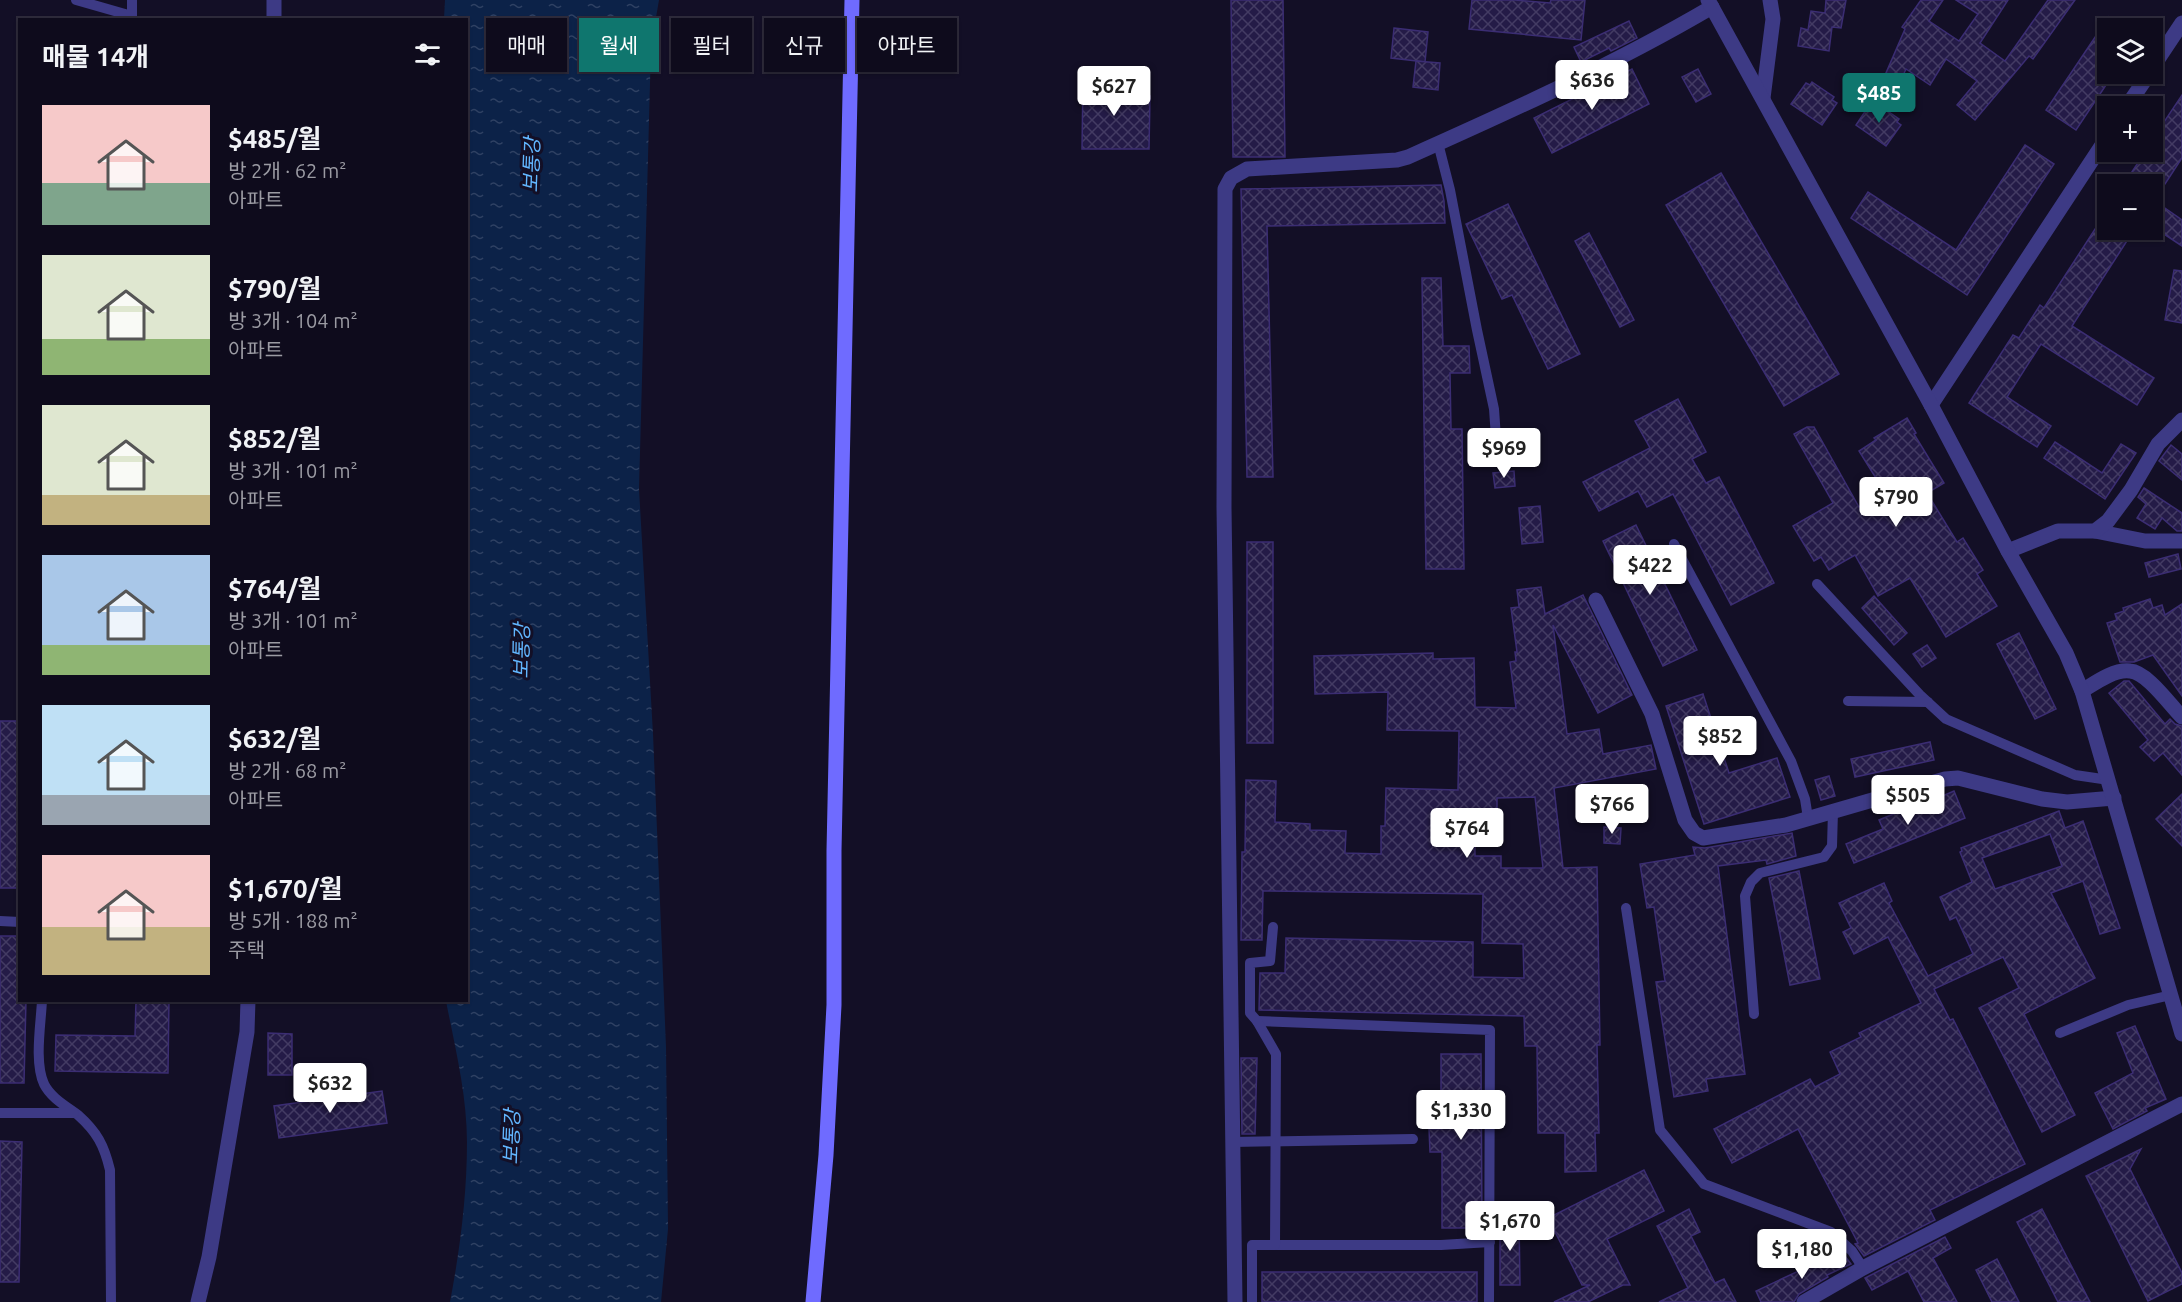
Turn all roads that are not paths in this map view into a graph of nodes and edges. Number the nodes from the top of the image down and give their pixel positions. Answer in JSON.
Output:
{"nodes":[{"id":1,"x":76,"y":0,"type":"edge"},
{"id":2,"x":132,"y":0,"type":"edge"},
{"id":3,"x":274,"y":0,"type":"edge"},
{"id":4,"x":852,"y":0,"type":"edge"},
{"id":5,"x":1770,"y":0,"type":"edge"},
{"id":6,"x":1710,"y":3,"type":"edge"},
{"id":7,"x":273,"y":18,"type":"edge"},
{"id":8,"x":2182,"y":23,"type":"edge"},
{"id":9,"x":2163,"y":52,"type":"edge"},
{"id":10,"x":1763,"y":98,"type":"junction"},
{"id":11,"x":1438,"y":143,"type":"junction"},
{"id":12,"x":2097,"y":153,"type":"edge"},
{"id":13,"x":1931,"y":405,"type":"junction"},
{"id":14,"x":2182,"y":420,"type":"edge"},
{"id":15,"x":1497,"y":453,"type":"dead end"},
{"id":16,"x":2095,"y":531,"type":"junction"},
{"id":17,"x":2182,"y":541,"type":"edge"},
{"id":18,"x":1674,"y":544,"type":"dead end"},
{"id":19,"x":2008,"y":551,"type":"junction"},
{"id":20,"x":1817,"y":584,"type":"dead end"},
{"id":21,"x":1596,"y":600,"type":"dead end"},
{"id":22,"x":2082,"y":691,"type":"junction"},
{"id":23,"x":1848,"y":701,"type":"dead end"},
{"id":24,"x":1928,"y":702,"type":"junction"},
{"id":25,"x":2182,"y":717,"type":"edge"},
{"id":26,"x":2109,"y":780,"type":"junction"},
{"id":27,"x":2114,"y":798,"type":"junction"},
{"id":28,"x":1833,"y":811,"type":"junction"},
{"id":29,"x":1808,"y":818,"type":"junction"},
{"id":30,"x":1626,"y":908,"type":"dead end"},
{"id":31,"x":0,"y":921,"type":"edge"},
{"id":32,"x":18,"y":921,"type":"edge"},
{"id":33,"x":1273,"y":927,"type":"dead end"},
{"id":34,"x":2171,"y":995,"type":"junction"},
{"id":35,"x":42,"y":1002,"type":"edge"},
{"id":36,"x":248,"y":1002,"type":"edge"},
{"id":37,"x":1754,"y":1014,"type":"dead end"},
{"id":38,"x":1257,"y":1021,"type":"junction"},
{"id":39,"x":2060,"y":1033,"type":"dead end"},
{"id":40,"x":2182,"y":1034,"type":"edge"},
{"id":41,"x":2182,"y":1104,"type":"edge"},
{"id":42,"x":0,"y":1113,"type":"edge"},
{"id":43,"x":74,"y":1113,"type":"junction"},
{"id":44,"x":1413,"y":1139,"type":"dead end"},
{"id":45,"x":1277,"y":1140,"type":"junction"},
{"id":46,"x":1233,"y":1142,"type":"junction"},
{"id":47,"x":1490,"y":1242,"type":"junction"},
{"id":48,"x":1275,"y":1245,"type":"junction"},
{"id":49,"x":1863,"y":1268,"type":"junction"},
{"id":50,"x":111,"y":1302,"type":"edge"},
{"id":51,"x":198,"y":1302,"type":"edge"},
{"id":52,"x":813,"y":1302,"type":"edge"},
{"id":53,"x":1235,"y":1302,"type":"edge"},
{"id":54,"x":1252,"y":1302,"type":"edge"},
{"id":55,"x":1489,"y":1302,"type":"edge"},
{"id":56,"x":1804,"y":1302,"type":"edge"}],
"edges":[{"from":1,"to":2,"type":"lane"},
{"from":3,"to":7,"type":"street"},
{"from":4,"to":52,"type":"main road"},
{"from":5,"to":10,"type":"street"},
{"from":6,"to":10,"type":"street"},
{"from":6,"to":11,"type":"street"},
{"from":8,"to":9,"type":"street"},
{"from":10,"to":13,"type":"street"},
{"from":11,"to":15,"type":"lane"},
{"from":11,"to":46,"type":"street"},
{"from":12,"to":13,"type":"street"},
{"from":13,"to":19,"type":"street"},
{"from":14,"to":16,"type":"street"},
{"from":16,"to":17,"type":"street"},
{"from":16,"to":19,"type":"street"},
{"from":18,"to":29,"type":"lane"},
{"from":19,"to":22,"type":"street"},
{"from":20,"to":24,"type":"lane"},
{"from":21,"to":29,"type":"street"},
{"from":22,"to":25,"type":"street"},
{"from":22,"to":26,"type":"street"},
{"from":23,"to":24,"type":"lane"},
{"from":24,"to":26,"type":"lane"},
{"from":26,"to":27,"type":"street"},
{"from":27,"to":28,"type":"street"},
{"from":27,"to":34,"type":"street"},
{"from":28,"to":29,"type":"street"},
{"from":28,"to":37,"type":"lane"},
{"from":30,"to":49,"type":"lane"},
{"from":31,"to":32,"type":"lane"},
{"from":33,"to":38,"type":"lane"},
{"from":34,"to":39,"type":"lane"},
{"from":34,"to":40,"type":"street"},
{"from":35,"to":43,"type":"lane"},
{"from":36,"to":51,"type":"street"},
{"from":38,"to":45,"type":"lane"},
{"from":38,"to":47,"type":"lane"},
{"from":41,"to":49,"type":"street"},
{"from":42,"to":43,"type":"lane"},
{"from":43,"to":50,"type":"lane"},
{"from":44,"to":45,"type":"lane"},
{"from":45,"to":46,"type":"lane"},
{"from":45,"to":48,"type":"lane"},
{"from":46,"to":53,"type":"street"},
{"from":47,"to":48,"type":"lane"},
{"from":47,"to":55,"type":"lane"},
{"from":48,"to":54,"type":"lane"},
{"from":49,"to":56,"type":"street"}]}
